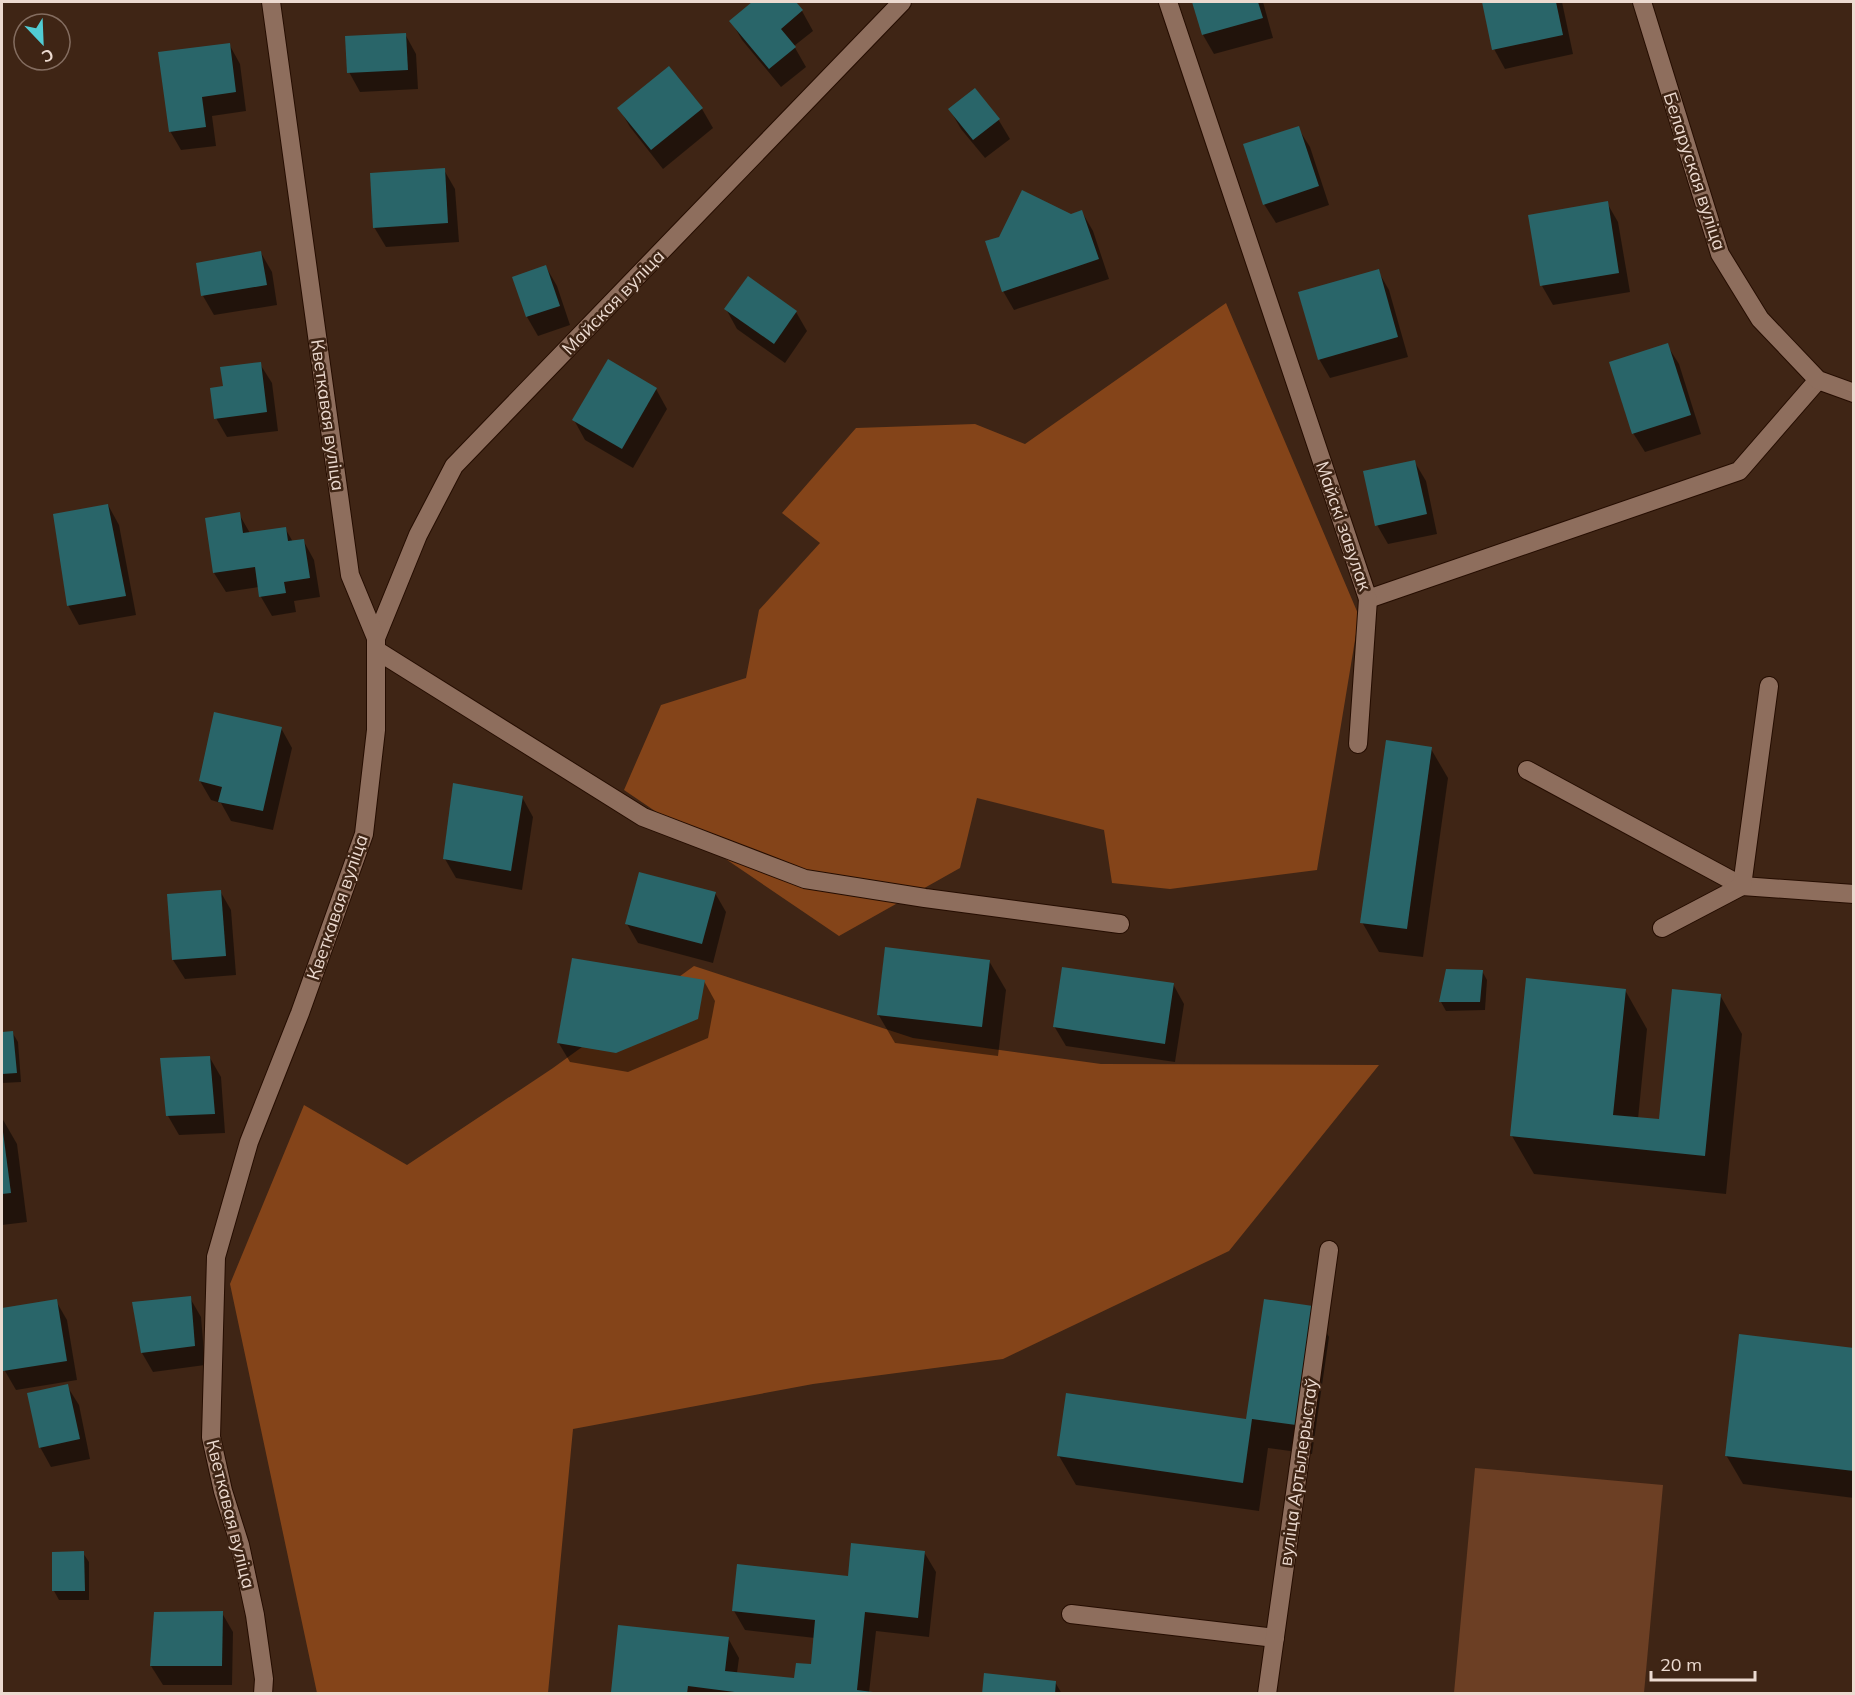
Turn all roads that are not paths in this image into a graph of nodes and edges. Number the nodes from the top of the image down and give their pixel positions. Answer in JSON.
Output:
{"nodes":[{"id":1,"x":271,"y":2,"type":"edge"},
{"id":2,"x":902,"y":2,"type":"edge"},
{"id":3,"x":1168,"y":2,"type":"edge"},
{"id":4,"x":1642,"y":2,"type":"edge"},
{"id":5,"x":1818,"y":380,"type":"junction"},
{"id":6,"x":1854,"y":393,"type":"edge"},
{"id":7,"x":1368,"y":599,"type":"junction"},
{"id":8,"x":376,"y":644,"type":"junction"},
{"id":9,"x":1769,"y":686,"type":"dead end"},
{"id":10,"x":1358,"y":744,"type":"dead end"},
{"id":11,"x":1527,"y":770,"type":"dead end"},
{"id":12,"x":1743,"y":886,"type":"junction"},
{"id":13,"x":1854,"y":894,"type":"edge"},
{"id":14,"x":1120,"y":924,"type":"dead end"},
{"id":15,"x":1662,"y":928,"type":"dead end"},
{"id":16,"x":1329,"y":1250,"type":"dead end"},
{"id":17,"x":1071,"y":1614,"type":"dead end"},
{"id":18,"x":1275,"y":1638,"type":"junction"},
{"id":19,"x":262,"y":1694,"type":"edge"},
{"id":20,"x":1267,"y":1694,"type":"edge"}],
"edges":[{"from":1,"to":8,"type":"street","name":"Кветкавая вуліца"},
{"from":2,"to":8,"type":"street","name":"Майская вуліца"},
{"from":3,"to":7,"type":"street","name":"Майскі завулак"},
{"from":4,"to":5,"type":"street","name":"Беларуская вуліца"},
{"from":5,"to":6,"type":"street","name":"Беларуская вуліца"},
{"from":5,"to":7,"type":"street","name":"Майскі завулак"},
{"from":7,"to":10,"type":"street"},
{"from":8,"to":14,"type":"street"},
{"from":8,"to":19,"type":"street","name":"Кветкавая вуліца"},
{"from":9,"to":12,"type":"street"},
{"from":11,"to":12,"type":"street"},
{"from":12,"to":13,"type":"street"},
{"from":12,"to":15,"type":"street"},
{"from":16,"to":18,"type":"street","name":"вуліца Артылерыстаў"},
{"from":17,"to":18,"type":"street"},
{"from":18,"to":20,"type":"street","name":"вуліца Артылерыстаў"}]}
